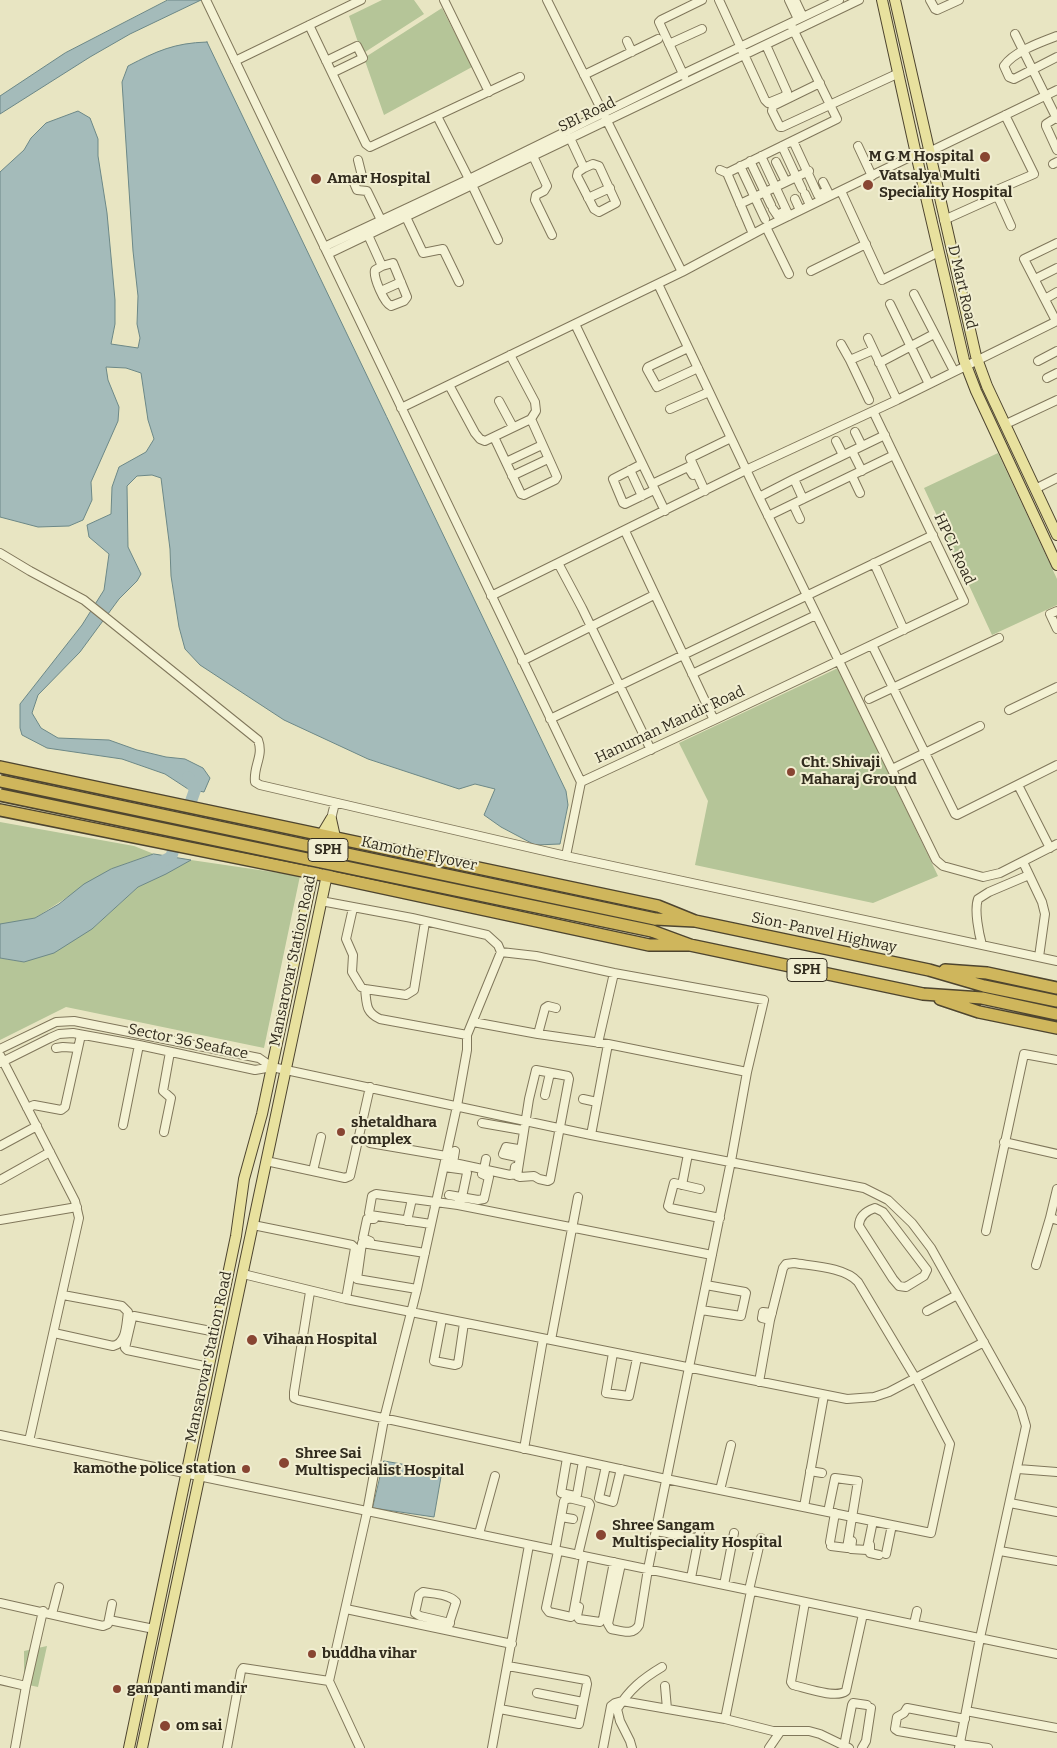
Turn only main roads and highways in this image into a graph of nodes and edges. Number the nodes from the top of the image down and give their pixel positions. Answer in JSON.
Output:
{"nodes":[{"id":1,"x":882,"y":0,"type":"edge"},
{"id":2,"x":897,"y":1,"type":"edge"},
{"id":3,"x":1057,"y":536,"type":"edge"},
{"id":4,"x":1057,"y":565,"type":"edge"},
{"id":5,"x":0,"y":767,"type":"edge"},
{"id":6,"x":0,"y":781,"type":"edge"},
{"id":7,"x":0,"y":795,"type":"edge"},
{"id":8,"x":0,"y":810,"type":"edge"},
{"id":9,"x":322,"y":834,"type":"junction"},
{"id":10,"x":335,"y":837,"type":"junction"},
{"id":11,"x":313,"y":873,"type":"junction"},
{"id":12,"x":326,"y":876,"type":"junction"},
{"id":13,"x":655,"y":919,"type":"joint"},
{"id":14,"x":696,"y":921,"type":"junction"},
{"id":15,"x":690,"y":945,"type":"junction"},
{"id":16,"x":929,"y":970,"type":"junction"},
{"id":17,"x":1057,"y":988,"type":"edge"},
{"id":18,"x":924,"y":994,"type":"junction"},
{"id":19,"x":1057,"y":1002,"type":"edge"},
{"id":20,"x":1057,"y":1014,"type":"edge"},
{"id":21,"x":1057,"y":1028,"type":"edge"},
{"id":22,"x":151,"y":1642,"type":"junction"},
{"id":23,"x":164,"y":1644,"type":"junction"},
{"id":24,"x":129,"y":1748,"type":"edge"},
{"id":25,"x":142,"y":1748,"type":"edge"}],
"edges":[{"from":1,"to":4,"type":"main road","name":"D Mart Road"},
{"from":2,"to":3,"type":"main road","name":"D Mart Road"},
{"from":5,"to":9,"type":"highway"},
{"from":6,"to":13,"type":"highway","name":"Kamothe Flyover","number":"SPH","bridge":true},
{"from":7,"to":15,"type":"highway","name":"Kamothe Flyover","number":"SPH","bridge":true},
{"from":8,"to":11,"type":"highway"},
{"from":9,"to":10,"type":"highway"},
{"from":9,"to":10,"type":"main road","name":"Mansarovar Station Road"},
{"from":9,"to":11,"type":"main road","name":"Mansarovar Station Road"},
{"from":10,"to":12,"type":"main road","name":"Mansarovar Station Road"},
{"from":10,"to":14,"type":"highway"},
{"from":11,"to":12,"type":"highway"},
{"from":11,"to":22,"type":"main road","name":"Mansarovar Station Road"},
{"from":12,"to":15,"type":"highway"},
{"from":12,"to":23,"type":"main road","name":"Mansarovar Station Road"},
{"from":13,"to":14,"type":"highway","name":"Sion-Panvel Highway","number":"SPH"},
{"from":14,"to":16,"type":"highway","name":"Sion-Panvel Highway","number":"SPH"},
{"from":15,"to":18,"type":"highway","number":"SPH"},
{"from":16,"to":17,"type":"highway"},
{"from":16,"to":19,"type":"highway","name":"Sion-Panvel Highway","number":"SPH"},
{"from":18,"to":20,"type":"highway","number":"SPH"},
{"from":18,"to":21,"type":"highway"},
{"from":22,"to":23,"type":"main road"},
{"from":22,"to":24,"type":"main road","name":"Mansarovar Station Road"},
{"from":23,"to":25,"type":"main road","name":"Mansarovar Station Road"}]}
